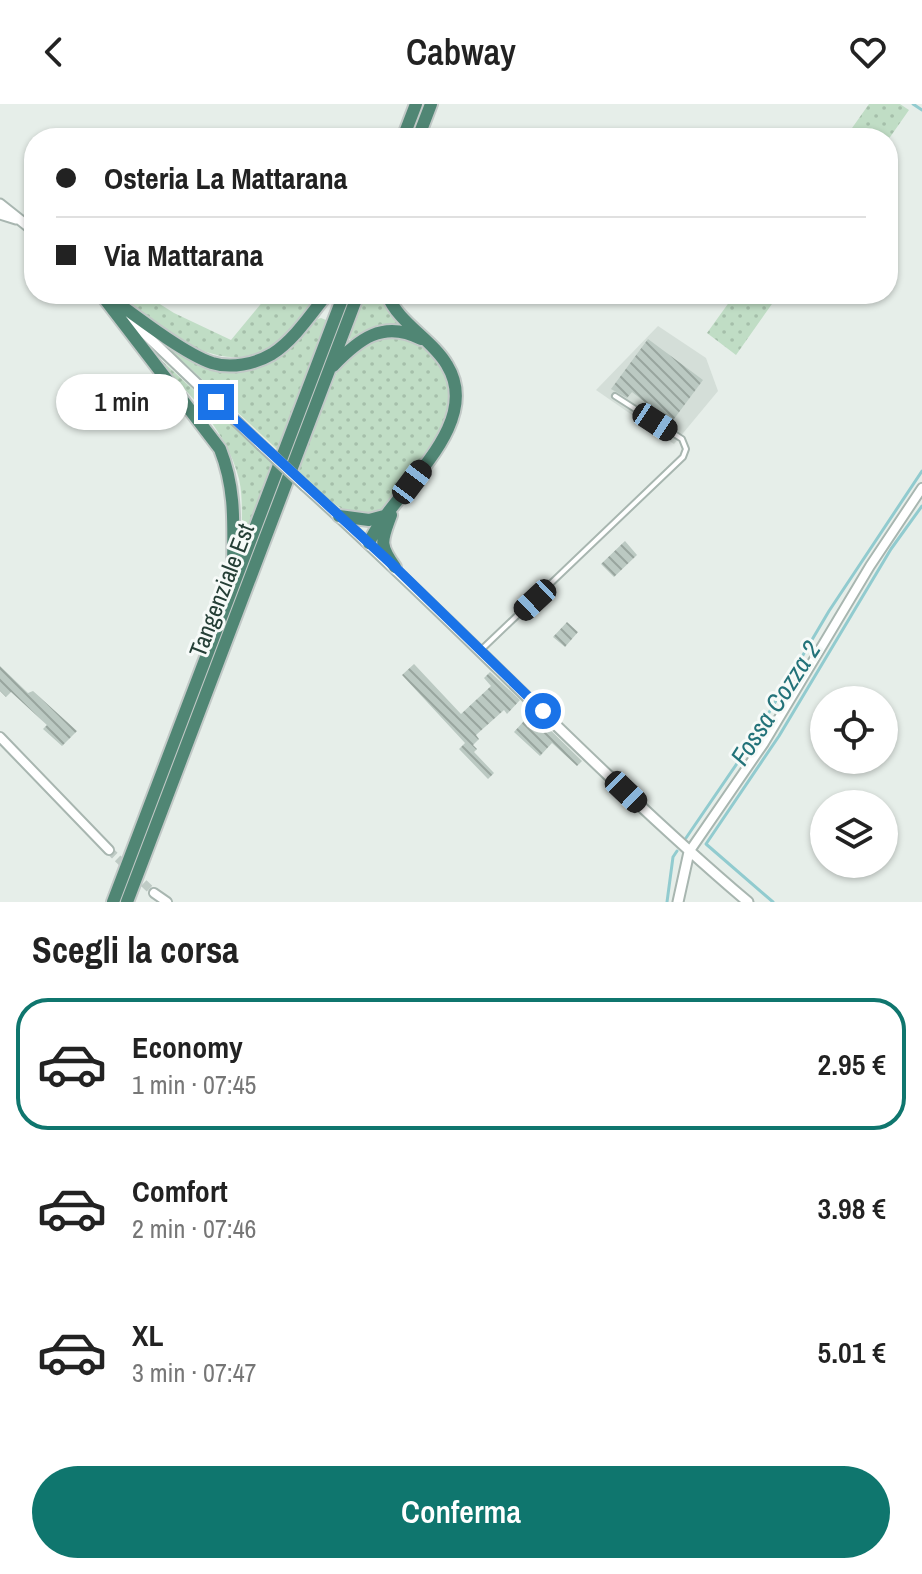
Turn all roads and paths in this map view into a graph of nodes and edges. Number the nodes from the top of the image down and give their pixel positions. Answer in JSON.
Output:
{"nodes":[{"id":1,"x":416,"y":104,"type":"edge"},
{"id":2,"x":431,"y":104,"type":"edge"},
{"id":3,"x":407,"y":128,"type":"edge"},
{"id":4,"x":422,"y":128,"type":"edge"},
{"id":5,"x":0,"y":204,"type":"edge"},
{"id":6,"x":0,"y":214,"type":"edge"},
{"id":7,"x":23,"y":221,"type":"joint"},
{"id":8,"x":111,"y":304,"type":"edge"},
{"id":9,"x":113,"y":304,"type":"edge"},
{"id":10,"x":118,"y":304,"type":"edge"},
{"id":11,"x":320,"y":304,"type":"edge"},
{"id":12,"x":340,"y":304,"type":"edge"},
{"id":13,"x":354,"y":304,"type":"edge"},
{"id":14,"x":394,"y":304,"type":"edge"},
{"id":15,"x":427,"y":343,"type":"junction"},
{"id":16,"x":328,"y":371,"type":"junction"},
{"id":17,"x":615,"y":396,"type":"dead end"},
{"id":18,"x":922,"y":488,"type":"edge"},
{"id":19,"x":393,"y":508,"type":"junction"},
{"id":20,"x":339,"y":516,"type":"junction"},
{"id":21,"x":383,"y":534,"type":"junction"},
{"id":22,"x":369,"y":543,"type":"junction"},
{"id":23,"x":395,"y":567,"type":"junction"},
{"id":24,"x":233,"y":583,"type":"junction"},
{"id":25,"x":480,"y":651,"type":"junction"},
{"id":26,"x":0,"y":737,"type":"edge"},
{"id":27,"x":109,"y":850,"type":"tunnel mouth"},
{"id":28,"x":689,"y":852,"type":"junction"},
{"id":29,"x":154,"y":893,"type":"tunnel mouth"},
{"id":30,"x":113,"y":902,"type":"edge"},
{"id":31,"x":127,"y":902,"type":"edge"},
{"id":32,"x":167,"y":902,"type":"edge"},
{"id":33,"x":678,"y":902,"type":"edge"},
{"id":34,"x":748,"y":902,"type":"edge"}],
"edges":[{"from":1,"to":3,"type":"highway"},
{"from":2,"to":4,"type":"highway"},
{"from":5,"to":7,"type":"street"},
{"from":6,"to":7,"type":"street"},
{"from":8,"to":24,"type":"highway"},
{"from":9,"to":20,"type":"street","bridge":true},
{"from":10,"to":11,"type":"highway"},
{"from":12,"to":24,"type":"highway","name":"Tangenziale Est"},
{"from":13,"to":16,"type":"highway","name":"Tangenziale Est"},
{"from":14,"to":15,"type":"highway"},
{"from":15,"to":16,"type":"highway"},
{"from":15,"to":19,"type":"highway"},
{"from":16,"to":31,"type":"highway","name":"Tangenziale Est"},
{"from":17,"to":25,"type":"lane"},
{"from":18,"to":28,"type":"street"},
{"from":19,"to":20,"type":"highway"},
{"from":19,"to":21,"type":"highway"},
{"from":19,"to":22,"type":"highway"},
{"from":20,"to":22,"type":"street"},
{"from":21,"to":22,"type":"highway"},
{"from":21,"to":23,"type":"highway"},
{"from":22,"to":23,"type":"street"},
{"from":23,"to":25,"type":"street"},
{"from":24,"to":30,"type":"highway","name":"Tangenziale Est"},
{"from":25,"to":28,"type":"street"},
{"from":26,"to":27,"type":"street"},
{"from":28,"to":33,"type":"street"},
{"from":28,"to":34,"type":"street"},
{"from":29,"to":32,"type":"street"}]}
